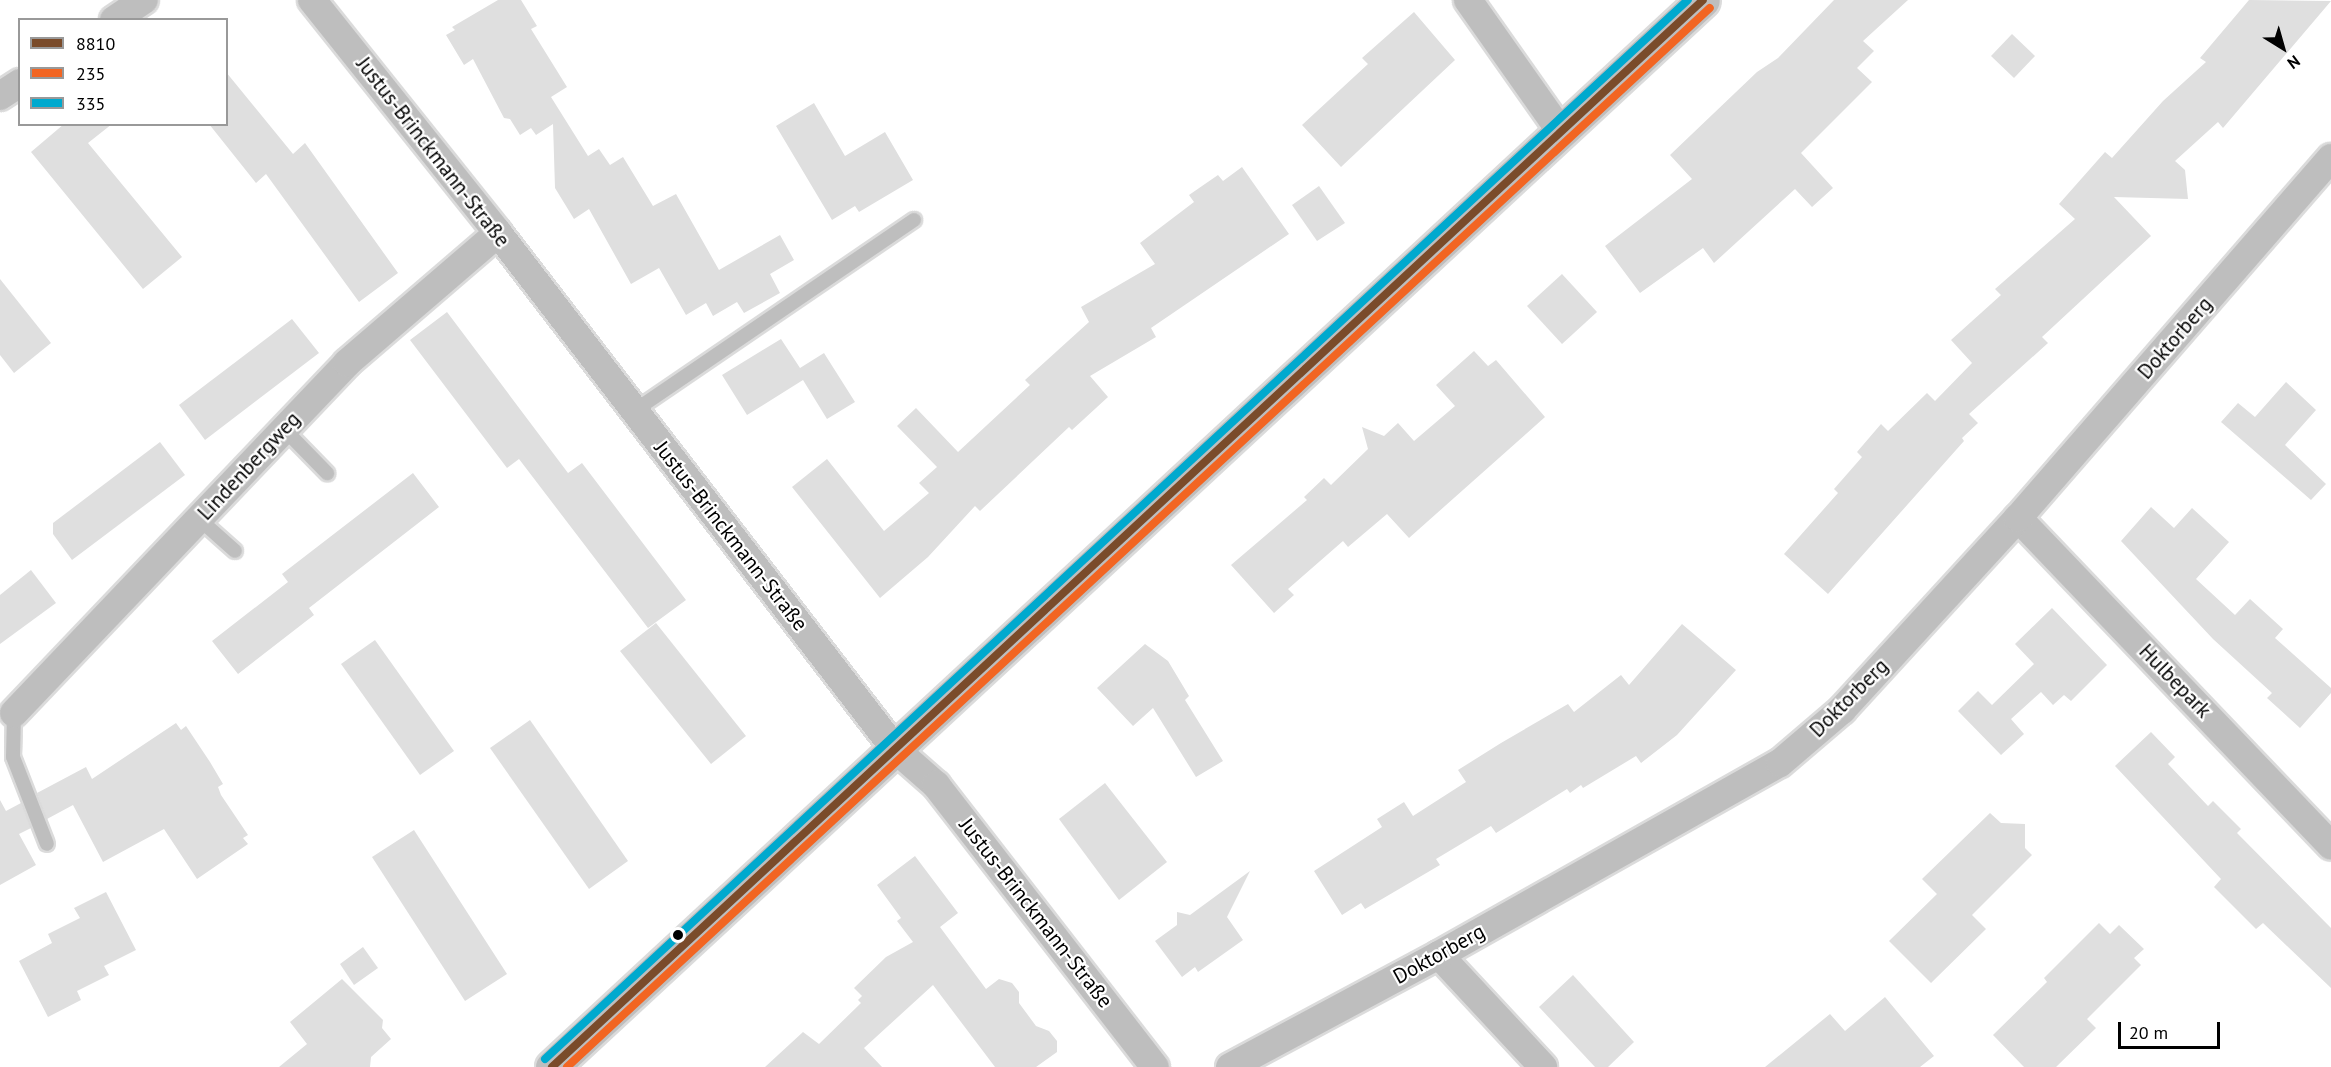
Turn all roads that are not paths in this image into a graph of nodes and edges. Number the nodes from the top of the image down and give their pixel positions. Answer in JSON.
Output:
{"nodes":[{"id":1,"x":144,"y":0,"type":"edge"},
{"id":2,"x":312,"y":0,"type":"edge"},
{"id":3,"x":1468,"y":0,"type":"edge"},
{"id":4,"x":1703,"y":0,"type":"edge"},
{"id":5,"x":117,"y":18,"type":"edge"},
{"id":6,"x":18,"y":84,"type":"edge"},
{"id":7,"x":0,"y":96,"type":"edge"},
{"id":8,"x":1561,"y":132,"type":"junction"},
{"id":9,"x":2331,"y":158,"type":"edge"},
{"id":10,"x":914,"y":220,"type":"dead end"},
{"id":11,"x":498,"y":233,"type":"junction"},
{"id":12,"x":634,"y":411,"type":"junction"},
{"id":13,"x":284,"y":429,"type":"junction"},
{"id":14,"x":327,"y":473,"type":"dead end"},
{"id":15,"x":2018,"y":518,"type":"junction"},
{"id":16,"x":199,"y":519,"type":"junction"},
{"id":17,"x":235,"y":551,"type":"dead end"},
{"id":18,"x":14,"y":713,"type":"joint"},
{"id":19,"x":895,"y":749,"type":"junction"},
{"id":20,"x":47,"y":844,"type":"dead end"},
{"id":21,"x":2331,"y":845,"type":"edge"},
{"id":22,"x":1439,"y":955,"type":"junction"},
{"id":23,"x":552,"y":1067,"type":"edge"},
{"id":24,"x":1155,"y":1067,"type":"edge"},
{"id":25,"x":1230,"y":1067,"type":"edge"},
{"id":26,"x":1543,"y":1067,"type":"edge"}],
"edges":[{"from":1,"to":5,"type":"street"},
{"from":2,"to":11,"type":"street","name":"Justus-Brinckmann-Straße"},
{"from":3,"to":8,"type":"street"},
{"from":4,"to":8,"type":"main road"},
{"from":6,"to":7,"type":"street"},
{"from":8,"to":19,"type":"main road"},
{"from":9,"to":15,"type":"street","name":"Doktorberg"},
{"from":10,"to":12,"type":"lane"},
{"from":11,"to":12,"type":"street","name":"Justus-Brinckmann-Straße"},
{"from":11,"to":13,"type":"street","name":"Lindenbergweg"},
{"from":12,"to":19,"type":"street","name":"Justus-Brinckmann-Straße"},
{"from":13,"to":14,"type":"lane"},
{"from":13,"to":16,"type":"street","name":"Lindenbergweg"},
{"from":15,"to":21,"type":"street","name":"Hulbepark"},
{"from":15,"to":22,"type":"street","name":"Doktorberg"},
{"from":16,"to":17,"type":"lane"},
{"from":16,"to":18,"type":"street","name":"Lindenbergweg"},
{"from":18,"to":20,"type":"lane"},
{"from":19,"to":23,"type":"main road"},
{"from":19,"to":24,"type":"street","name":"Justus-Brinckmann-Straße"},
{"from":22,"to":25,"type":"street","name":"Doktorberg"},
{"from":22,"to":26,"type":"street"}]}
